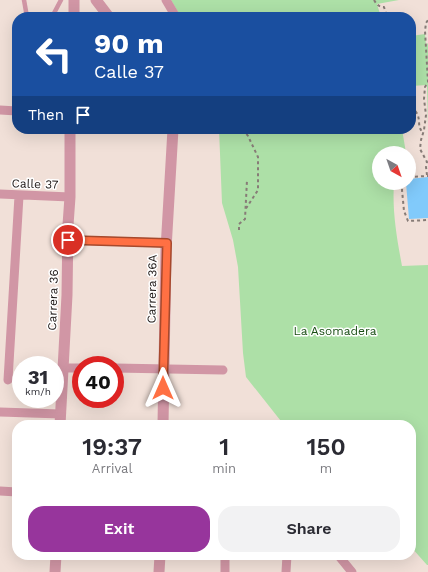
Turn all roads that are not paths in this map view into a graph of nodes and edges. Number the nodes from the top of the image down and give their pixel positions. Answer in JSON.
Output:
{"nodes":[{"id":1,"x":24,"y":0,"type":"edge"},
{"id":2,"x":61,"y":0,"type":"edge"},
{"id":3,"x":74,"y":0,"type":"edge"},
{"id":4,"x":96,"y":0,"type":"edge"},
{"id":5,"x":166,"y":0,"type":"edge"},
{"id":6,"x":26,"y":12,"type":"edge"},
{"id":7,"x":55,"y":12,"type":"edge"},
{"id":8,"x":74,"y":12,"type":"edge"},
{"id":9,"x":105,"y":12,"type":"edge"},
{"id":10,"x":173,"y":12,"type":"edge"},
{"id":11,"x":0,"y":110,"type":"edge"},
{"id":12,"x":12,"y":111,"type":"edge"},
{"id":13,"x":70,"y":134,"type":"edge"},
{"id":14,"x":173,"y":134,"type":"edge"},
{"id":15,"x":0,"y":194,"type":"edge"},
{"id":16,"x":19,"y":196,"type":"junction"},
{"id":17,"x":70,"y":197,"type":"junction"},
{"id":18,"x":68,"y":240,"type":"junction"},
{"id":19,"x":167,"y":243,"type":"junction"},
{"id":20,"x":64,"y":356,"type":"edge"},
{"id":21,"x":124,"y":368,"type":"edge"},
{"id":22,"x":163,"y":369,"type":"junction"},
{"id":23,"x":223,"y":370,"type":"dead end"},
{"id":24,"x":8,"y":380,"type":"dead end"},
{"id":25,"x":61,"y":408,"type":"edge"},
{"id":26,"x":0,"y":412,"type":"edge"},
{"id":27,"x":61,"y":419,"type":"edge"},
{"id":28,"x":163,"y":420,"type":"edge"},
{"id":29,"x":0,"y":491,"type":"edge"},
{"id":30,"x":12,"y":492,"type":"edge"},
{"id":31,"x":56,"y":560,"type":"edge"},
{"id":32,"x":160,"y":560,"type":"edge"},
{"id":33,"x":225,"y":560,"type":"edge"},
{"id":34,"x":287,"y":560,"type":"edge"},
{"id":35,"x":342,"y":560,"type":"edge"},
{"id":36,"x":55,"y":572,"type":"edge"},
{"id":37,"x":159,"y":572,"type":"edge"},
{"id":38,"x":225,"y":572,"type":"edge"},
{"id":39,"x":286,"y":572,"type":"edge"},
{"id":40,"x":352,"y":572,"type":"edge"}],
"edges":[{"from":1,"to":6,"type":"lane"},
{"from":2,"to":7,"type":"lane"},
{"from":3,"to":8,"type":"street"},
{"from":4,"to":9,"type":"street"},
{"from":5,"to":10,"type":"street"},
{"from":11,"to":12,"type":"street"},
{"from":13,"to":17,"type":"street","name":"Carrera 36"},
{"from":14,"to":19,"type":"street","name":"Carrera 36A"},
{"from":15,"to":16,"type":"street","name":"Calle 37"},
{"from":16,"to":17,"type":"street","name":"Calle 37"},
{"from":16,"to":24,"type":"street"},
{"from":17,"to":18,"type":"street","name":"Carrera 36"},
{"from":18,"to":19,"type":"street"},
{"from":18,"to":20,"type":"street","name":"Carrera 36"},
{"from":19,"to":22,"type":"street","name":"Carrera 36A"},
{"from":21,"to":22,"type":"street"},
{"from":22,"to":23,"type":"street"},
{"from":22,"to":28,"type":"street","name":"Carrera 36A"},
{"from":25,"to":27,"type":"street","name":"Carrera 36"},
{"from":26,"to":27,"type":"street"},
{"from":29,"to":30,"type":"street"},
{"from":31,"to":36,"type":"street"},
{"from":32,"to":37,"type":"street"},
{"from":33,"to":38,"type":"street"},
{"from":34,"to":39,"type":"street"},
{"from":35,"to":40,"type":"street"}]}
